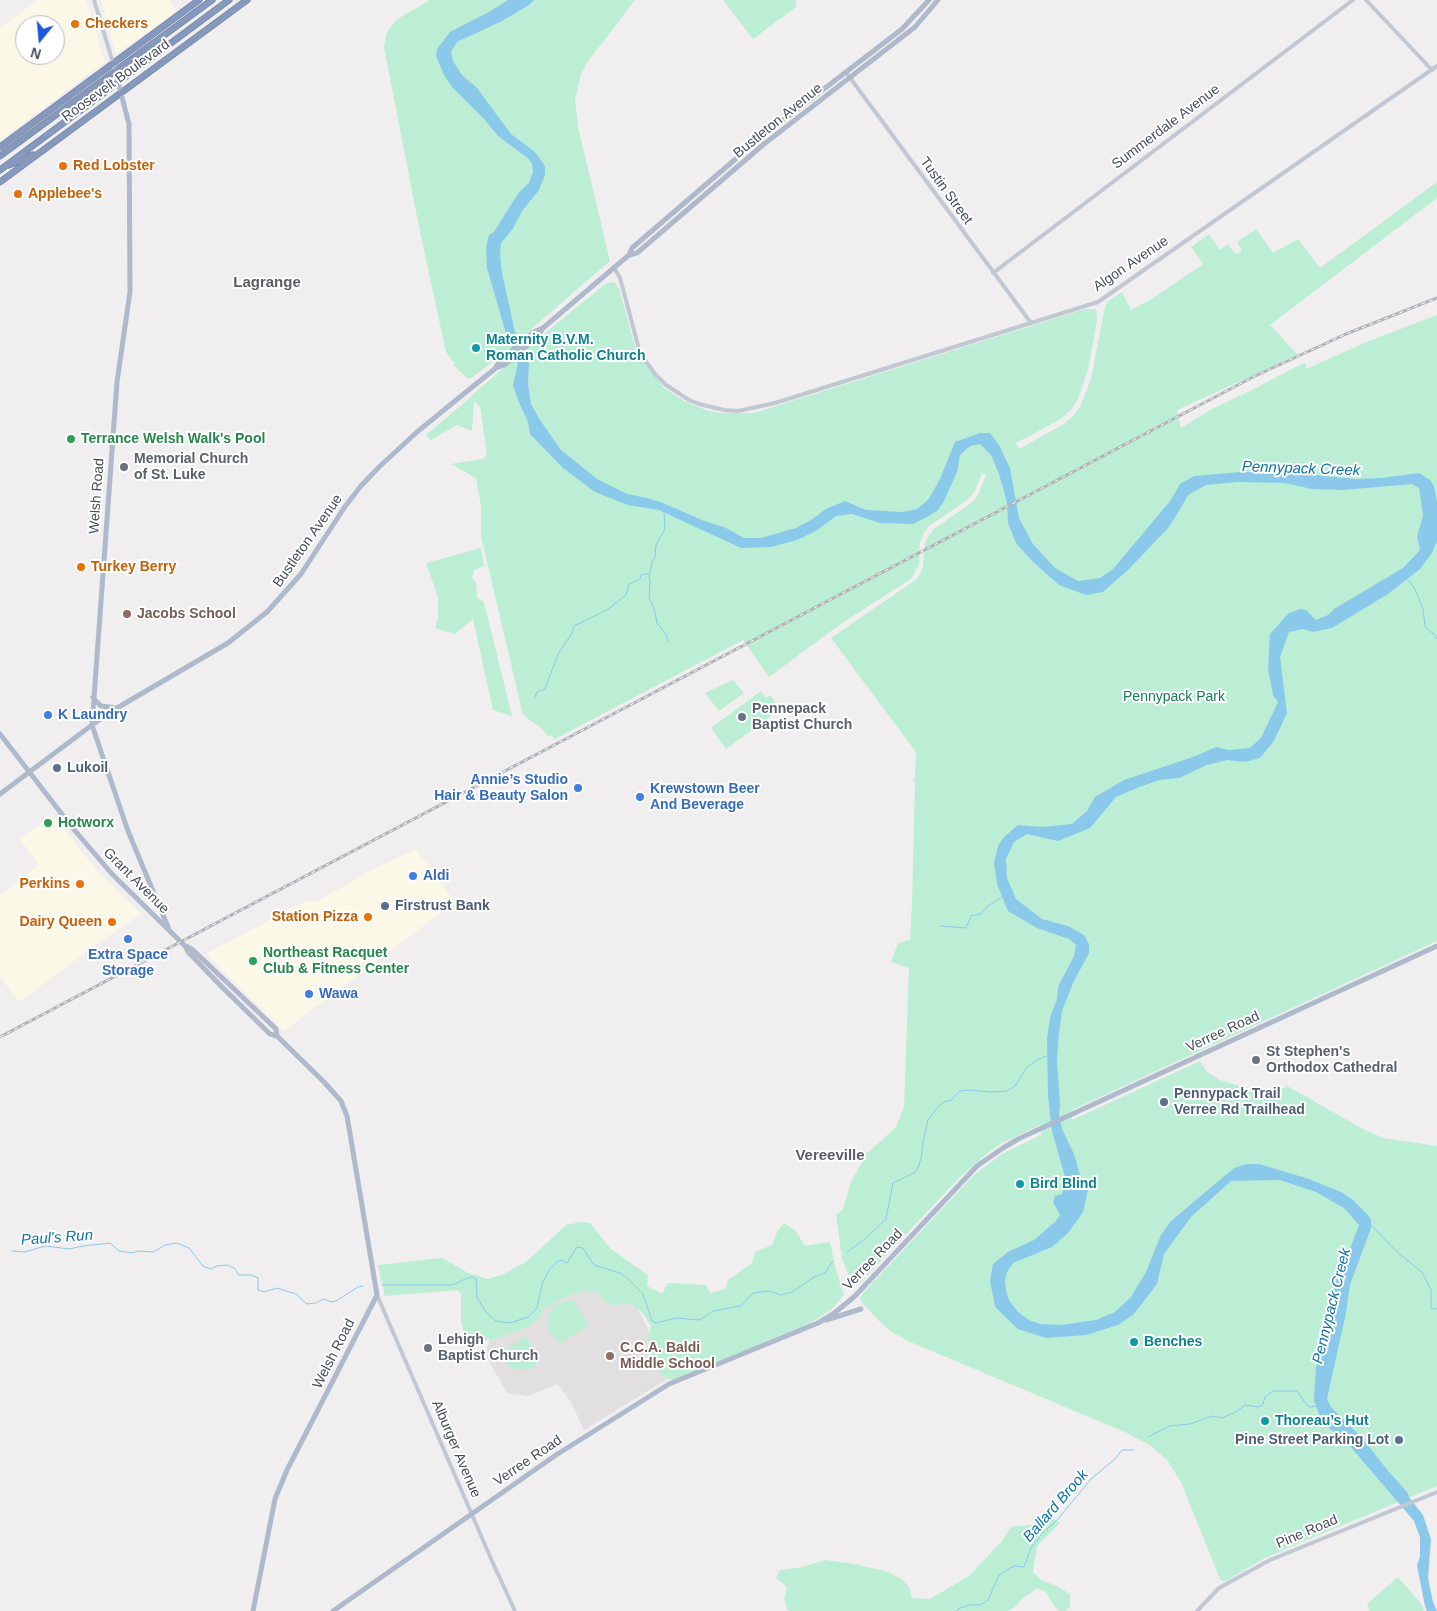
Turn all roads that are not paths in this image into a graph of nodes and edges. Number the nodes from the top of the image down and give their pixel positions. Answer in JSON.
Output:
{"nodes":[{"id":1,"x":94,"y":0,"type":"edge"},
{"id":2,"x":199,"y":0,"type":"edge"},
{"id":3,"x":212,"y":0,"type":"edge"},
{"id":4,"x":229,"y":0,"type":"edge"},
{"id":5,"x":247,"y":0,"type":"edge"},
{"id":6,"x":929,"y":0,"type":"edge"},
{"id":7,"x":938,"y":0,"type":"edge"},
{"id":8,"x":1353,"y":0,"type":"edge"},
{"id":9,"x":1366,"y":0,"type":"edge"},
{"id":10,"x":113,"y":63,"type":"junction"},
{"id":11,"x":1437,"y":66,"type":"edge"},
{"id":12,"x":1432,"y":70,"type":"junction"},
{"id":13,"x":846,"y":71,"type":"junction"},
{"id":14,"x":115,"y":72,"type":"junction"},
{"id":15,"x":850,"y":78,"type":"junction"},
{"id":16,"x":118,"y":82,"type":"junction"},
{"id":17,"x":122,"y":92,"type":"junction"},
{"id":18,"x":42,"y":126,"type":"junction"},
{"id":19,"x":8,"y":140,"type":"junction"},
{"id":20,"x":0,"y":147,"type":"edge"},
{"id":21,"x":42,"y":151,"type":"junction"},
{"id":22,"x":0,"y":156,"type":"edge"},
{"id":23,"x":0,"y":169,"type":"edge"},
{"id":24,"x":0,"y":182,"type":"edge"},
{"id":25,"x":629,"y":255,"type":"junction"},
{"id":26,"x":614,"y":267,"type":"junction"},
{"id":27,"x":993,"y":273,"type":"junction"},
{"id":28,"x":1030,"y":323,"type":"junction"},
{"id":29,"x":93,"y":696,"type":"junction"},
{"id":30,"x":117,"y":708,"type":"junction"},
{"id":31,"x":92,"y":725,"type":"junction"},
{"id":32,"x":0,"y":734,"type":"edge"},
{"id":33,"x":29,"y":772,"type":"junction"},
{"id":34,"x":0,"y":794,"type":"edge"},
{"id":35,"x":157,"y":898,"type":"junction"},
{"id":36,"x":153,"y":914,"type":"junction"},
{"id":37,"x":169,"y":930,"type":"junction"},
{"id":38,"x":1437,"y":946,"type":"edge"},
{"id":39,"x":377,"y":1295,"type":"junction"},
{"id":40,"x":861,"y":1308,"type":"dead end"},
{"id":41,"x":818,"y":1323,"type":"junction"},
{"id":42,"x":1437,"y":1492,"type":"edge"},
{"id":43,"x":472,"y":1514,"type":"junction"},
{"id":44,"x":253,"y":1611,"type":"edge"},
{"id":45,"x":333,"y":1611,"type":"edge"},
{"id":46,"x":515,"y":1611,"type":"edge"},
{"id":47,"x":1197,"y":1611,"type":"edge"}],
"edges":[{"from":1,"to":10,"type":"street","name":"Welsh Road"},
{"from":2,"to":10,"type":"highway","name":"Roosevelt Boulevard"},
{"from":3,"to":14,"type":"highway","name":"Roosevelt Boulevard"},
{"from":4,"to":16,"type":"highway","name":"Roosevelt Boulevard"},
{"from":5,"to":17,"type":"highway","name":"Roosevelt Boulevard"},
{"from":6,"to":13,"type":"main road","name":"Bustleton Avenue"},
{"from":7,"to":15,"type":"main road","name":"Bustleton Avenue"},
{"from":8,"to":27,"type":"street","name":"Summerdale Avenue"},
{"from":9,"to":12,"type":"street"},
{"from":10,"to":14,"type":"main road","name":"Welsh Road"},
{"from":10,"to":19,"type":"highway","name":"Roosevelt Boulevard"},
{"from":11,"to":12,"type":"street","name":"Algon Avenue"},
{"from":12,"to":28,"type":"street","name":"Algon Avenue"},
{"from":13,"to":15,"type":"street","name":"Tustin Street"},
{"from":13,"to":25,"type":"main road","name":"Bustleton Avenue"},
{"from":14,"to":16,"type":"main road","name":"Welsh Road"},
{"from":14,"to":18,"type":"highway","name":"Roosevelt Boulevard"},
{"from":15,"to":25,"type":"main road","name":"Bustleton Avenue"},
{"from":15,"to":27,"type":"street","name":"Tustin Street"},
{"from":16,"to":17,"type":"main road","name":"Welsh Road"},
{"from":16,"to":23,"type":"highway","name":"Roosevelt Boulevard"},
{"from":17,"to":21,"type":"highway","name":"Roosevelt Boulevard"},
{"from":17,"to":29,"type":"main road","name":"Welsh Road"},
{"from":18,"to":19,"type":"highway"},
{"from":18,"to":22,"type":"highway","name":"Roosevelt Boulevard"},
{"from":19,"to":20,"type":"highway","name":"Roosevelt Boulevard"},
{"from":21,"to":23,"type":"highway"},
{"from":21,"to":24,"type":"highway","name":"Roosevelt Boulevard"},
{"from":25,"to":26,"type":"main road","name":"Bustleton Avenue"},
{"from":26,"to":28,"type":"street","name":"Algon Avenue"},
{"from":26,"to":30,"type":"main road","name":"Bustleton Avenue"},
{"from":27,"to":28,"type":"street","name":"Tustin Street"},
{"from":29,"to":30,"type":"main road"},
{"from":29,"to":31,"type":"main road","name":"Welsh Road"},
{"from":30,"to":31,"type":"main road","name":"Bustleton Avenue"},
{"from":31,"to":33,"type":"main road","name":"Bustleton Avenue"},
{"from":31,"to":35,"type":"main road","name":"Welsh Road"},
{"from":32,"to":33,"type":"main road","name":"Grant Avenue"},
{"from":33,"to":34,"type":"main road","name":"Bustleton Avenue"},
{"from":33,"to":36,"type":"main road","name":"Grant Avenue"},
{"from":35,"to":36,"type":"main road"},
{"from":35,"to":37,"type":"main road","name":"Welsh Road"},
{"from":36,"to":37,"type":"main road","name":"Grant Avenue"},
{"from":37,"to":39,"type":"main road","name":"Grant Avenue"},
{"from":38,"to":41,"type":"main road","name":"Verree Road"},
{"from":39,"to":43,"type":"street","name":"Alburger Avenue"},
{"from":39,"to":44,"type":"main road","name":"Welsh Road"},
{"from":40,"to":41,"type":"main road"},
{"from":41,"to":43,"type":"main road","name":"Verree Road"},
{"from":42,"to":47,"type":"street","name":"Pine Road"},
{"from":43,"to":45,"type":"main road","name":"Verree Road"},
{"from":43,"to":46,"type":"street","name":"Alburger Avenue"}]}
